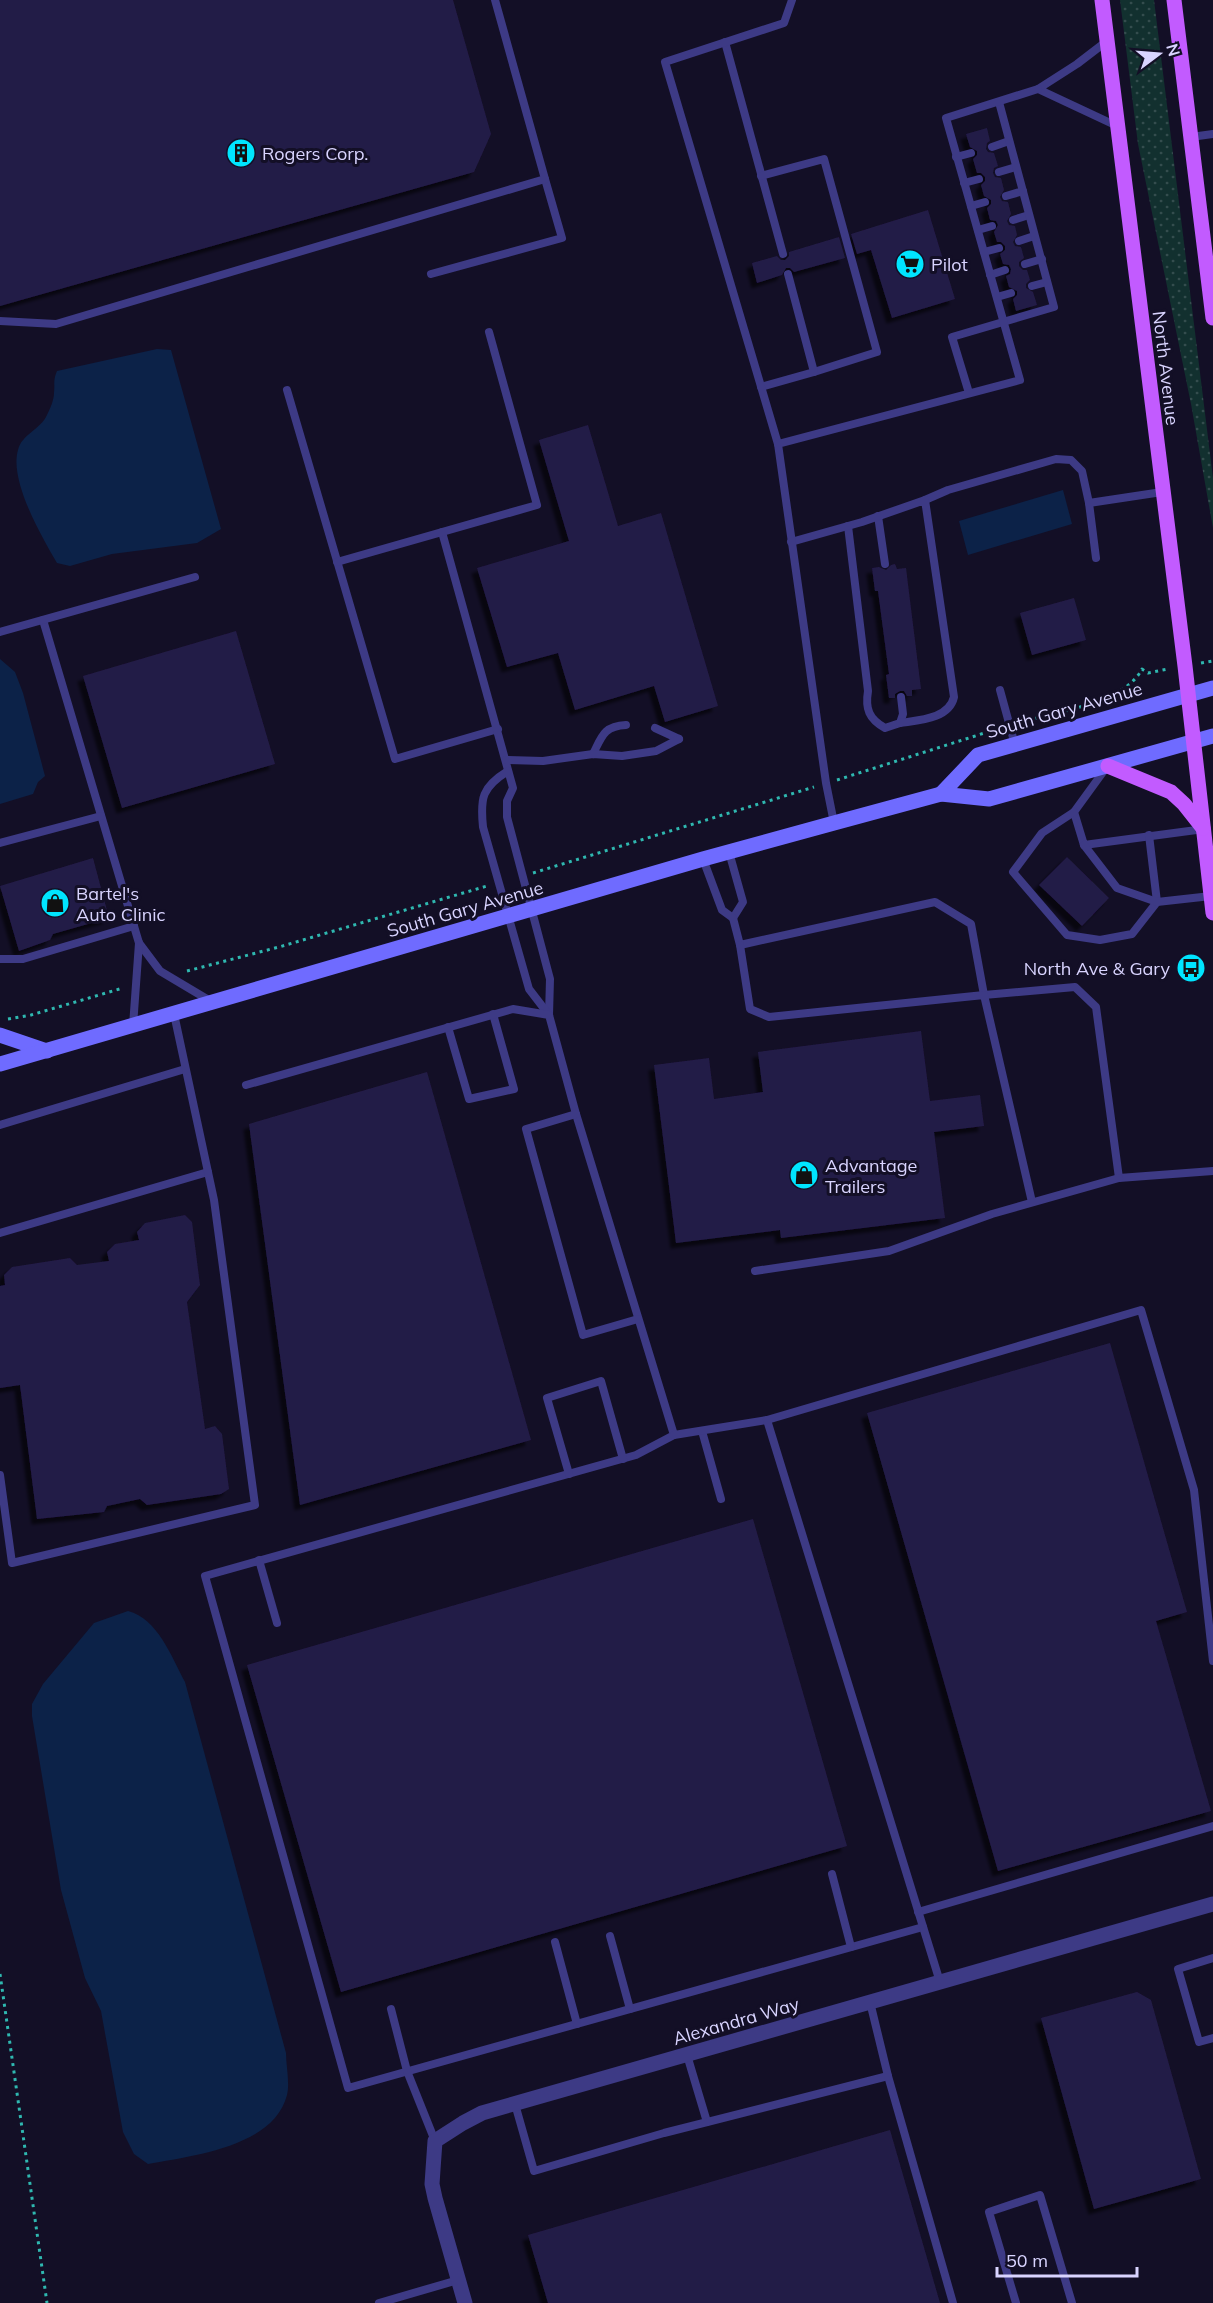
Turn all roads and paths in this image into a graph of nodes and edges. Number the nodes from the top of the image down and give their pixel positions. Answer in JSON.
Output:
{"nodes":[{"id":1,"x":495,"y":0,"type":"edge"},
{"id":2,"x":792,"y":0,"type":"edge"},
{"id":3,"x":1102,"y":0,"type":"edge"},
{"id":4,"x":1174,"y":0,"type":"edge"},
{"id":5,"x":1107,"y":41,"type":"junction"},
{"id":6,"x":725,"y":42,"type":"junction"},
{"id":7,"x":1038,"y":89,"type":"junction"},
{"id":8,"x":999,"y":102,"type":"junction"},
{"id":9,"x":1118,"y":126,"type":"junction"},
{"id":10,"x":1213,"y":134,"type":"edge"},
{"id":11,"x":1191,"y":137,"type":"junction"},
{"id":12,"x":1010,"y":141,"type":"junction"},
{"id":13,"x":992,"y":147,"type":"dead end"},
{"id":14,"x":971,"y":153,"type":"dead end"},
{"id":15,"x":957,"y":156,"type":"junction"},
{"id":16,"x":1016,"y":167,"type":"junction"},
{"id":17,"x":999,"y":172,"type":"dead end"},
{"id":18,"x":761,"y":176,"type":"junction"},
{"id":19,"x":545,"y":179,"type":"junction"},
{"id":20,"x":979,"y":179,"type":"dead end"},
{"id":21,"x":964,"y":183,"type":"junction"},
{"id":22,"x":1023,"y":191,"type":"junction"},
{"id":23,"x":1006,"y":196,"type":"dead end"},
{"id":24,"x":986,"y":202,"type":"dead end"},
{"id":25,"x":971,"y":206,"type":"junction"},
{"id":26,"x":1029,"y":214,"type":"junction"},
{"id":27,"x":1013,"y":220,"type":"dead end"},
{"id":28,"x":992,"y":226,"type":"dead end"},
{"id":29,"x":978,"y":230,"type":"junction"},
{"id":30,"x":1035,"y":236,"type":"junction"},
{"id":31,"x":1019,"y":242,"type":"dead end"},
{"id":32,"x":999,"y":248,"type":"dead end"},
{"id":33,"x":984,"y":252,"type":"junction"},
{"id":34,"x":783,"y":254,"type":"dead end"},
{"id":35,"x":1042,"y":260,"type":"junction"},
{"id":36,"x":1025,"y":264,"type":"dead end"},
{"id":37,"x":1005,"y":270,"type":"dead end"},
{"id":38,"x":430,"y":274,"type":"dead end"},
{"id":39,"x":788,"y":274,"type":"dead end"},
{"id":40,"x":990,"y":275,"type":"junction"},
{"id":41,"x":1047,"y":282,"type":"junction"},
{"id":42,"x":1032,"y":286,"type":"dead end"},
{"id":43,"x":1011,"y":293,"type":"dead end"},
{"id":44,"x":997,"y":297,"type":"junction"},
{"id":45,"x":1213,"y":318,"type":"edge"},
{"id":46,"x":0,"y":321,"type":"edge"},
{"id":47,"x":1004,"y":322,"type":"junction"},
{"id":48,"x":489,"y":332,"type":"dead end"},
{"id":49,"x":814,"y":372,"type":"junction"},
{"id":50,"x":761,"y":387,"type":"junction"},
{"id":51,"x":287,"y":390,"type":"dead end"},
{"id":52,"x":969,"y":393,"type":"junction"},
{"id":53,"x":778,"y":444,"type":"junction"},
{"id":54,"x":1162,"y":492,"type":"junction"},
{"id":55,"x":925,"y":500,"type":"junction"},
{"id":56,"x":1089,"y":503,"type":"junction"},
{"id":57,"x":878,"y":516,"type":"junction"},
{"id":58,"x":848,"y":526,"type":"junction"},
{"id":59,"x":442,"y":532,"type":"junction"},
{"id":60,"x":791,"y":542,"type":"junction"},
{"id":61,"x":1096,"y":558,"type":"dead end"},
{"id":62,"x":337,"y":562,"type":"junction"},
{"id":63,"x":885,"y":564,"type":"dead end"},
{"id":64,"x":195,"y":578,"type":"dead end"},
{"id":65,"x":43,"y":620,"type":"junction"},
{"id":66,"x":0,"y":632,"type":"edge"},
{"id":67,"x":1148,"y":673,"type":"dead end"},
{"id":68,"x":1213,"y":688,"type":"edge"},
{"id":69,"x":1000,"y":690,"type":"dead end"},
{"id":70,"x":1188,"y":695,"type":"junction"},
{"id":71,"x":901,"y":697,"type":"dead end"},
{"id":72,"x":1029,"y":720,"type":"dead end"},
{"id":73,"x":900,"y":723,"type":"junction"},
{"id":74,"x":627,"y":725,"type":"dead end"},
{"id":75,"x":655,"y":728,"type":"dead end"},
{"id":76,"x":498,"y":729,"type":"junction"},
{"id":77,"x":996,"y":729,"type":"dead end"},
{"id":78,"x":1213,"y":736,"type":"edge"},
{"id":79,"x":1194,"y":741,"type":"junction"},
{"id":80,"x":1015,"y":745,"type":"junction"},
{"id":81,"x":593,"y":754,"type":"junction"},
{"id":82,"x":506,"y":760,"type":"junction"},
{"id":83,"x":1108,"y":766,"type":"junction"},
{"id":84,"x":867,"y":769,"type":"dead end"},
{"id":85,"x":508,"y":771,"type":"junction"},
{"id":86,"x":797,"y":793,"type":"dead end"},
{"id":87,"x":941,"y":794,"type":"junction"},
{"id":88,"x":1074,"y":812,"type":"junction"},
{"id":89,"x":101,"y":816,"type":"junction"},
{"id":90,"x":834,"y":823,"type":"junction"},
{"id":91,"x":1204,"y":829,"type":"junction"},
{"id":92,"x":1149,"y":835,"type":"junction"},
{"id":93,"x":0,"y":843,"type":"edge"},
{"id":94,"x":1084,"y":845,"type":"junction"},
{"id":95,"x":729,"y":852,"type":"junction"},
{"id":96,"x":703,"y":859,"type":"junction"},
{"id":97,"x":541,"y":870,"type":"dead end"},
{"id":98,"x":481,"y":888,"type":"dead end"},
{"id":99,"x":1211,"y":896,"type":"junction"},
{"id":100,"x":1157,"y":902,"type":"junction"},
{"id":101,"x":532,"y":910,"type":"junction"},
{"id":102,"x":1213,"y":913,"type":"edge"},
{"id":103,"x":507,"y":917,"type":"junction"},
{"id":104,"x":733,"y":918,"type":"junction"},
{"id":105,"x":134,"y":926,"type":"junction"},
{"id":106,"x":139,"y":943,"type":"junction"},
{"id":107,"x":740,"y":945,"type":"junction"},
{"id":108,"x":0,"y":958,"type":"edge"},
{"id":109,"x":182,"y":972,"type":"dead end"},
{"id":110,"x":123,"y":988,"type":"dead end"},
{"id":111,"x":984,"y":994,"type":"junction"},
{"id":112,"x":213,"y":1002,"type":"junction"},
{"id":113,"x":174,"y":1014,"type":"junction"},
{"id":114,"x":493,"y":1014,"type":"junction"},
{"id":115,"x":549,"y":1015,"type":"junction"},
{"id":116,"x":5,"y":1018,"type":"dead end"},
{"id":117,"x":133,"y":1026,"type":"junction"},
{"id":118,"x":448,"y":1027,"type":"junction"},
{"id":119,"x":0,"y":1035,"type":"edge"},
{"id":120,"x":47,"y":1051,"type":"junction"},
{"id":121,"x":0,"y":1064,"type":"edge"},
{"id":122,"x":185,"y":1069,"type":"junction"},
{"id":123,"x":246,"y":1085,"type":"dead end"},
{"id":124,"x":576,"y":1114,"type":"junction"},
{"id":125,"x":0,"y":1125,"type":"edge"},
{"id":126,"x":1213,"y":1171,"type":"edge"},
{"id":127,"x":208,"y":1172,"type":"junction"},
{"id":128,"x":1119,"y":1178,"type":"junction"},
{"id":129,"x":1032,"y":1202,"type":"junction"},
{"id":130,"x":0,"y":1233,"type":"edge"},
{"id":131,"x":755,"y":1270,"type":"dead end"},
{"id":132,"x":638,"y":1319,"type":"junction"},
{"id":133,"x":767,"y":1420,"type":"junction"},
{"id":134,"x":702,"y":1431,"type":"junction"},
{"id":135,"x":674,"y":1435,"type":"junction"},
{"id":136,"x":623,"y":1459,"type":"junction"},
{"id":137,"x":569,"y":1474,"type":"junction"},
{"id":138,"x":0,"y":1475,"type":"edge"},
{"id":139,"x":721,"y":1499,"type":"dead end"},
{"id":140,"x":259,"y":1560,"type":"junction"},
{"id":141,"x":277,"y":1623,"type":"dead end"},
{"id":142,"x":1213,"y":1661,"type":"edge"},
{"id":143,"x":1213,"y":1826,"type":"edge"},
{"id":144,"x":832,"y":1874,"type":"dead end"},
{"id":145,"x":1213,"y":1904,"type":"edge"},
{"id":146,"x":918,"y":1912,"type":"junction"},
{"id":147,"x":923,"y":1928,"type":"junction"},
{"id":148,"x":610,"y":1936,"type":"dead end"},
{"id":149,"x":555,"y":1942,"type":"dead end"},
{"id":150,"x":851,"y":1947,"type":"junction"},
{"id":151,"x":1213,"y":1958,"type":"edge"},
{"id":152,"x":0,"y":1974,"type":"edge"},
{"id":153,"x":940,"y":1982,"type":"junction"},
{"id":154,"x":870,"y":2002,"type":"junction"},
{"id":155,"x":391,"y":2009,"type":"dead end"},
{"id":156,"x":630,"y":2009,"type":"junction"},
{"id":157,"x":577,"y":2024,"type":"junction"},
{"id":158,"x":1213,"y":2038,"type":"edge"},
{"id":159,"x":687,"y":2055,"type":"junction"},
{"id":160,"x":407,"y":2071,"type":"junction"},
{"id":161,"x":888,"y":2076,"type":"junction"},
{"id":162,"x":515,"y":2104,"type":"junction"},
{"id":163,"x":706,"y":2122,"type":"junction"},
{"id":164,"x":435,"y":2141,"type":"junction"},
{"id":165,"x":458,"y":2280,"type":"junction"},
{"id":166,"x":47,"y":2303,"type":"edge"},
{"id":167,"x":379,"y":2303,"type":"edge"},
{"id":168,"x":465,"y":2303,"type":"edge"},
{"id":169,"x":953,"y":2303,"type":"edge"},
{"id":170,"x":1016,"y":2303,"type":"edge"},
{"id":171,"x":1072,"y":2303,"type":"edge"}],
"edges":[{"from":1,"to":19,"type":"lane"},
{"from":2,"to":6,"type":"lane"},
{"from":3,"to":5,"type":"main road","name":"North Avenue"},
{"from":4,"to":11,"type":"main road"},
{"from":5,"to":7,"type":"lane"},
{"from":5,"to":9,"type":"main road","name":"North Avenue"},
{"from":6,"to":18,"type":"lane"},
{"from":6,"to":50,"type":"lane"},
{"from":7,"to":8,"type":"lane"},
{"from":7,"to":9,"type":"lane"},
{"from":8,"to":12,"type":"lane"},
{"from":8,"to":15,"type":"lane"},
{"from":9,"to":54,"type":"main road","name":"North Avenue"},
{"from":10,"to":11,"type":"lane"},
{"from":11,"to":45,"type":"main road"},
{"from":12,"to":13,"type":"lane"},
{"from":12,"to":16,"type":"lane"},
{"from":14,"to":15,"type":"lane"},
{"from":15,"to":21,"type":"lane"},
{"from":16,"to":17,"type":"lane"},
{"from":16,"to":22,"type":"lane"},
{"from":18,"to":34,"type":"lane"},
{"from":18,"to":49,"type":"lane"},
{"from":19,"to":38,"type":"lane"},
{"from":19,"to":46,"type":"lane"},
{"from":20,"to":21,"type":"lane"},
{"from":21,"to":25,"type":"lane"},
{"from":22,"to":23,"type":"lane"},
{"from":22,"to":26,"type":"lane"},
{"from":24,"to":25,"type":"lane"},
{"from":25,"to":29,"type":"lane"},
{"from":26,"to":27,"type":"lane"},
{"from":26,"to":30,"type":"lane"},
{"from":28,"to":29,"type":"lane"},
{"from":29,"to":33,"type":"lane"},
{"from":30,"to":31,"type":"lane"},
{"from":30,"to":35,"type":"lane"},
{"from":32,"to":33,"type":"lane"},
{"from":33,"to":40,"type":"lane"},
{"from":35,"to":36,"type":"lane"},
{"from":35,"to":41,"type":"lane"},
{"from":37,"to":40,"type":"lane"},
{"from":39,"to":49,"type":"lane"},
{"from":40,"to":44,"type":"lane"},
{"from":41,"to":42,"type":"lane"},
{"from":41,"to":47,"type":"lane"},
{"from":43,"to":44,"type":"lane"},
{"from":44,"to":47,"type":"lane"},
{"from":47,"to":52,"type":"lane"},
{"from":47,"to":52,"type":"lane"},
{"from":48,"to":59,"type":"lane"},
{"from":49,"to":50,"type":"lane"},
{"from":50,"to":53,"type":"lane"},
{"from":51,"to":62,"type":"lane"},
{"from":52,"to":53,"type":"lane"},
{"from":53,"to":60,"type":"lane"},
{"from":54,"to":56,"type":"lane"},
{"from":54,"to":70,"type":"main road","name":"North Avenue"},
{"from":55,"to":56,"type":"lane"},
{"from":55,"to":57,"type":"lane"},
{"from":55,"to":73,"type":"lane"},
{"from":56,"to":61,"type":"lane"},
{"from":57,"to":58,"type":"lane"},
{"from":57,"to":63,"type":"lane"},
{"from":58,"to":60,"type":"lane"},
{"from":58,"to":73,"type":"lane"},
{"from":59,"to":62,"type":"lane"},
{"from":59,"to":76,"type":"lane"},
{"from":60,"to":90,"type":"lane"},
{"from":62,"to":76,"type":"lane"},
{"from":64,"to":65,"type":"lane"},
{"from":65,"to":66,"type":"lane"},
{"from":65,"to":89,"type":"lane"},
{"from":67,"to":72,"type":"path"},
{"from":68,"to":70,"type":"main road","name":"South Gary Avenue"},
{"from":69,"to":80,"type":"lane"},
{"from":70,"to":79,"type":"main road","name":"North Avenue"},
{"from":70,"to":80,"type":"main road","name":"South Gary Avenue"},
{"from":71,"to":73,"type":"lane"},
{"from":74,"to":81,"type":"lane"},
{"from":75,"to":81,"type":"lane"},
{"from":76,"to":82,"type":"lane"},
{"from":77,"to":84,"type":"path"},
{"from":78,"to":79,"type":"main road","name":"South Gary Avenue"},
{"from":79,"to":83,"type":"main road","name":"South Gary Avenue"},
{"from":79,"to":91,"type":"main road","name":"North Avenue"},
{"from":80,"to":87,"type":"main road","name":"South Gary Avenue"},
{"from":81,"to":82,"type":"lane"},
{"from":82,"to":85,"type":"lane"},
{"from":83,"to":87,"type":"main road","name":"South Gary Avenue"},
{"from":83,"to":88,"type":"lane"},
{"from":83,"to":91,"type":"main road"},
{"from":85,"to":101,"type":"lane"},
{"from":85,"to":103,"type":"lane"},
{"from":86,"to":97,"type":"path"},
{"from":87,"to":90,"type":"main road","name":"South Gary Avenue"},
{"from":88,"to":94,"type":"lane"},
{"from":88,"to":100,"type":"lane"},
{"from":89,"to":93,"type":"lane"},
{"from":89,"to":105,"type":"lane"},
{"from":90,"to":95,"type":"main road","name":"South Gary Avenue"},
{"from":91,"to":92,"type":"lane"},
{"from":91,"to":99,"type":"main road","name":"North Avenue"},
{"from":92,"to":94,"type":"lane"},
{"from":92,"to":100,"type":"lane"},
{"from":94,"to":100,"type":"lane"},
{"from":95,"to":96,"type":"main road","name":"South Gary Avenue"},
{"from":95,"to":104,"type":"lane"},
{"from":96,"to":101,"type":"main road","name":"South Gary Avenue"},
{"from":96,"to":104,"type":"lane"},
{"from":98,"to":109,"type":"path"},
{"from":99,"to":100,"type":"lane"},
{"from":99,"to":102,"type":"main road","name":"North Avenue"},
{"from":101,"to":103,"type":"main road","name":"South Gary Avenue"},
{"from":101,"to":115,"type":"lane"},
{"from":103,"to":112,"type":"main road","name":"South Gary Avenue"},
{"from":103,"to":115,"type":"lane"},
{"from":104,"to":107,"type":"lane"},
{"from":105,"to":106,"type":"lane"},
{"from":105,"to":108,"type":"lane"},
{"from":106,"to":112,"type":"lane"},
{"from":106,"to":117,"type":"lane"},
{"from":107,"to":111,"type":"lane"},
{"from":107,"to":111,"type":"lane"},
{"from":110,"to":116,"type":"path"},
{"from":111,"to":128,"type":"lane"},
{"from":111,"to":129,"type":"lane"},
{"from":112,"to":113,"type":"main road","name":"South Gary Avenue"},
{"from":113,"to":117,"type":"main road","name":"South Gary Avenue"},
{"from":113,"to":122,"type":"lane"},
{"from":114,"to":115,"type":"lane"},
{"from":114,"to":118,"type":"lane"},
{"from":114,"to":118,"type":"lane"},
{"from":115,"to":124,"type":"lane"},
{"from":117,"to":120,"type":"main road","name":"South Gary Avenue"},
{"from":118,"to":123,"type":"lane"},
{"from":119,"to":120,"type":"main road"},
{"from":120,"to":121,"type":"main road","name":"South Gary Avenue"},
{"from":122,"to":125,"type":"lane"},
{"from":122,"to":127,"type":"lane"},
{"from":124,"to":132,"type":"lane"},
{"from":124,"to":132,"type":"lane"},
{"from":126,"to":128,"type":"lane"},
{"from":127,"to":130,"type":"lane"},
{"from":127,"to":138,"type":"lane"},
{"from":128,"to":129,"type":"lane"},
{"from":129,"to":131,"type":"lane"},
{"from":132,"to":135,"type":"lane"},
{"from":133,"to":134,"type":"lane"},
{"from":133,"to":142,"type":"lane"},
{"from":133,"to":146,"type":"lane"},
{"from":134,"to":135,"type":"lane"},
{"from":134,"to":139,"type":"lane"},
{"from":135,"to":136,"type":"lane"},
{"from":136,"to":137,"type":"lane"},
{"from":136,"to":137,"type":"lane"},
{"from":137,"to":140,"type":"lane"},
{"from":140,"to":141,"type":"lane"},
{"from":140,"to":160,"type":"lane"},
{"from":143,"to":146,"type":"lane"},
{"from":144,"to":150,"type":"lane"},
{"from":145,"to":153,"type":"street","name":"Alexandra Way"},
{"from":146,"to":147,"type":"lane"},
{"from":147,"to":150,"type":"lane"},
{"from":147,"to":153,"type":"lane"},
{"from":148,"to":156,"type":"lane"},
{"from":149,"to":157,"type":"lane"},
{"from":150,"to":156,"type":"lane"},
{"from":151,"to":158,"type":"lane"},
{"from":152,"to":166,"type":"path"},
{"from":153,"to":154,"type":"street","name":"Alexandra Way"},
{"from":154,"to":159,"type":"street","name":"Alexandra Way"},
{"from":154,"to":161,"type":"lane"},
{"from":155,"to":160,"type":"lane"},
{"from":156,"to":157,"type":"lane"},
{"from":157,"to":160,"type":"lane"},
{"from":159,"to":162,"type":"street","name":"Alexandra Way"},
{"from":159,"to":163,"type":"lane"},
{"from":160,"to":164,"type":"lane"},
{"from":161,"to":163,"type":"lane"},
{"from":161,"to":169,"type":"lane"},
{"from":162,"to":163,"type":"lane"},
{"from":162,"to":164,"type":"street","name":"Alexandra Way"},
{"from":164,"to":165,"type":"street"},
{"from":165,"to":167,"type":"lane"},
{"from":165,"to":168,"type":"street"},
{"from":170,"to":171,"type":"lane"}]}
